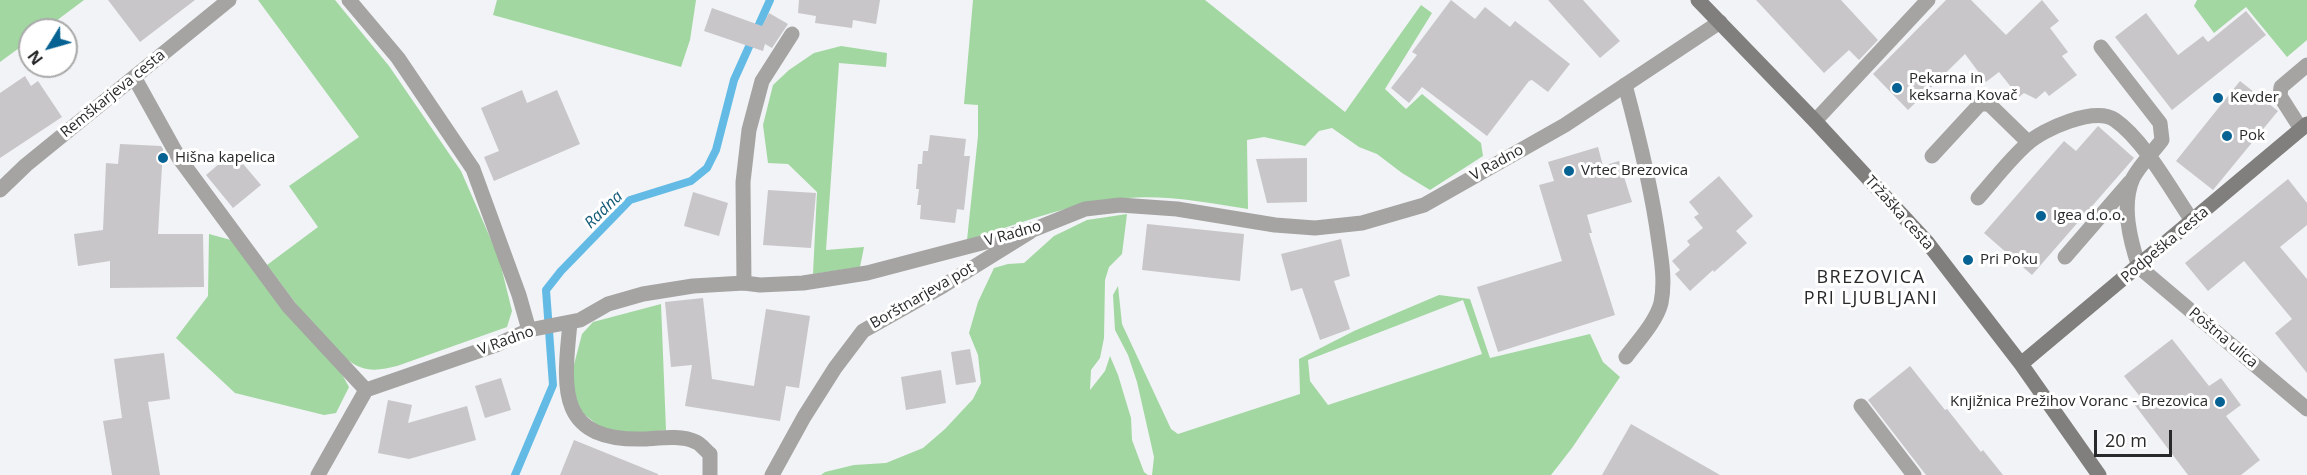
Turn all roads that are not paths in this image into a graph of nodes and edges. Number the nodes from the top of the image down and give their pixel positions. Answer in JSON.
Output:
{"nodes":[{"id":1,"x":229,"y":0,"type":"edge"},
{"id":2,"x":349,"y":0,"type":"edge"},
{"id":3,"x":1698,"y":0,"type":"edge"},
{"id":4,"x":1928,"y":0,"type":"edge"},
{"id":5,"x":1720,"y":22,"type":"junction"},
{"id":6,"x":792,"y":34,"type":"dead end"},
{"id":7,"x":2101,"y":47,"type":"dead end"},
{"id":8,"x":2307,"y":65,"type":"edge"},
{"id":9,"x":134,"y":77,"type":"junction"},
{"id":10,"x":1626,"y":85,"type":"junction"},
{"id":11,"x":1815,"y":121,"type":"junction"},
{"id":12,"x":2304,"y":126,"type":"edge"},
{"id":13,"x":2028,"y":142,"type":"junction"},
{"id":14,"x":1932,"y":156,"type":"dead end"},
{"id":15,"x":2149,"y":157,"type":"junction"},
{"id":16,"x":2134,"y":178,"type":"junction"},
{"id":17,"x":0,"y":190,"type":"edge"},
{"id":18,"x":1978,"y":198,"type":"dead end"},
{"id":19,"x":2193,"y":222,"type":"junction"},
{"id":20,"x":1035,"y":229,"type":"junction"},
{"id":21,"x":2065,"y":257,"type":"dead end"},
{"id":22,"x":2139,"y":267,"type":"junction"},
{"id":23,"x":744,"y":283,"type":"junction"},
{"id":24,"x":570,"y":323,"type":"junction"},
{"id":25,"x":529,"y":330,"type":"junction"},
{"id":26,"x":1626,"y":357,"type":"dead end"},
{"id":27,"x":2021,"y":364,"type":"junction"},
{"id":28,"x":366,"y":390,"type":"junction"},
{"id":29,"x":1861,"y":406,"type":"dead end"},
{"id":30,"x":2307,"y":410,"type":"edge"},
{"id":31,"x":318,"y":475,"type":"edge"},
{"id":32,"x":710,"y":475,"type":"edge"},
{"id":33,"x":772,"y":475,"type":"edge"},
{"id":34,"x":1914,"y":475,"type":"edge"},
{"id":35,"x":2099,"y":475,"type":"edge"}],
"edges":[{"from":1,"to":9,"type":"street","name":"Remškarjeva cesta"},
{"from":2,"to":25,"type":"street"},
{"from":3,"to":5,"type":"main road","name":"Tržaška cesta"},
{"from":4,"to":11,"type":"street"},
{"from":5,"to":10,"type":"street","name":"V Radno"},
{"from":5,"to":11,"type":"main road","name":"Tržaška cesta"},
{"from":6,"to":23,"type":"street"},
{"from":7,"to":15,"type":"street"},
{"from":8,"to":12,"type":"street"},
{"from":9,"to":17,"type":"street","name":"Remškarjeva cesta"},
{"from":9,"to":28,"type":"street"},
{"from":10,"to":20,"type":"street","name":"V Radno"},
{"from":10,"to":26,"type":"street"},
{"from":11,"to":27,"type":"main road","name":"Tržaška cesta"},
{"from":12,"to":19,"type":"main road","name":"Podpeška cesta"},
{"from":13,"to":14,"type":"street"},
{"from":13,"to":15,"type":"street"},
{"from":13,"to":18,"type":"street"},
{"from":15,"to":16,"type":"street"},
{"from":15,"to":19,"type":"street"},
{"from":16,"to":21,"type":"street"},
{"from":16,"to":22,"type":"street"},
{"from":19,"to":22,"type":"main road","name":"Podpeška cesta"},
{"from":20,"to":23,"type":"street","name":"V Radno"},
{"from":20,"to":33,"type":"street","name":"Borštnarjeva pot"},
{"from":22,"to":27,"type":"main road","name":"Podpeška cesta"},
{"from":22,"to":30,"type":"street","name":"Poštna ulica"},
{"from":23,"to":24,"type":"street","name":"V Radno"},
{"from":24,"to":25,"type":"street","name":"V Radno"},
{"from":24,"to":32,"type":"street"},
{"from":25,"to":28,"type":"street","name":"V Radno"},
{"from":27,"to":35,"type":"main road","name":"Tržaška cesta"},
{"from":28,"to":31,"type":"street"},
{"from":29,"to":34,"type":"street"}]}
